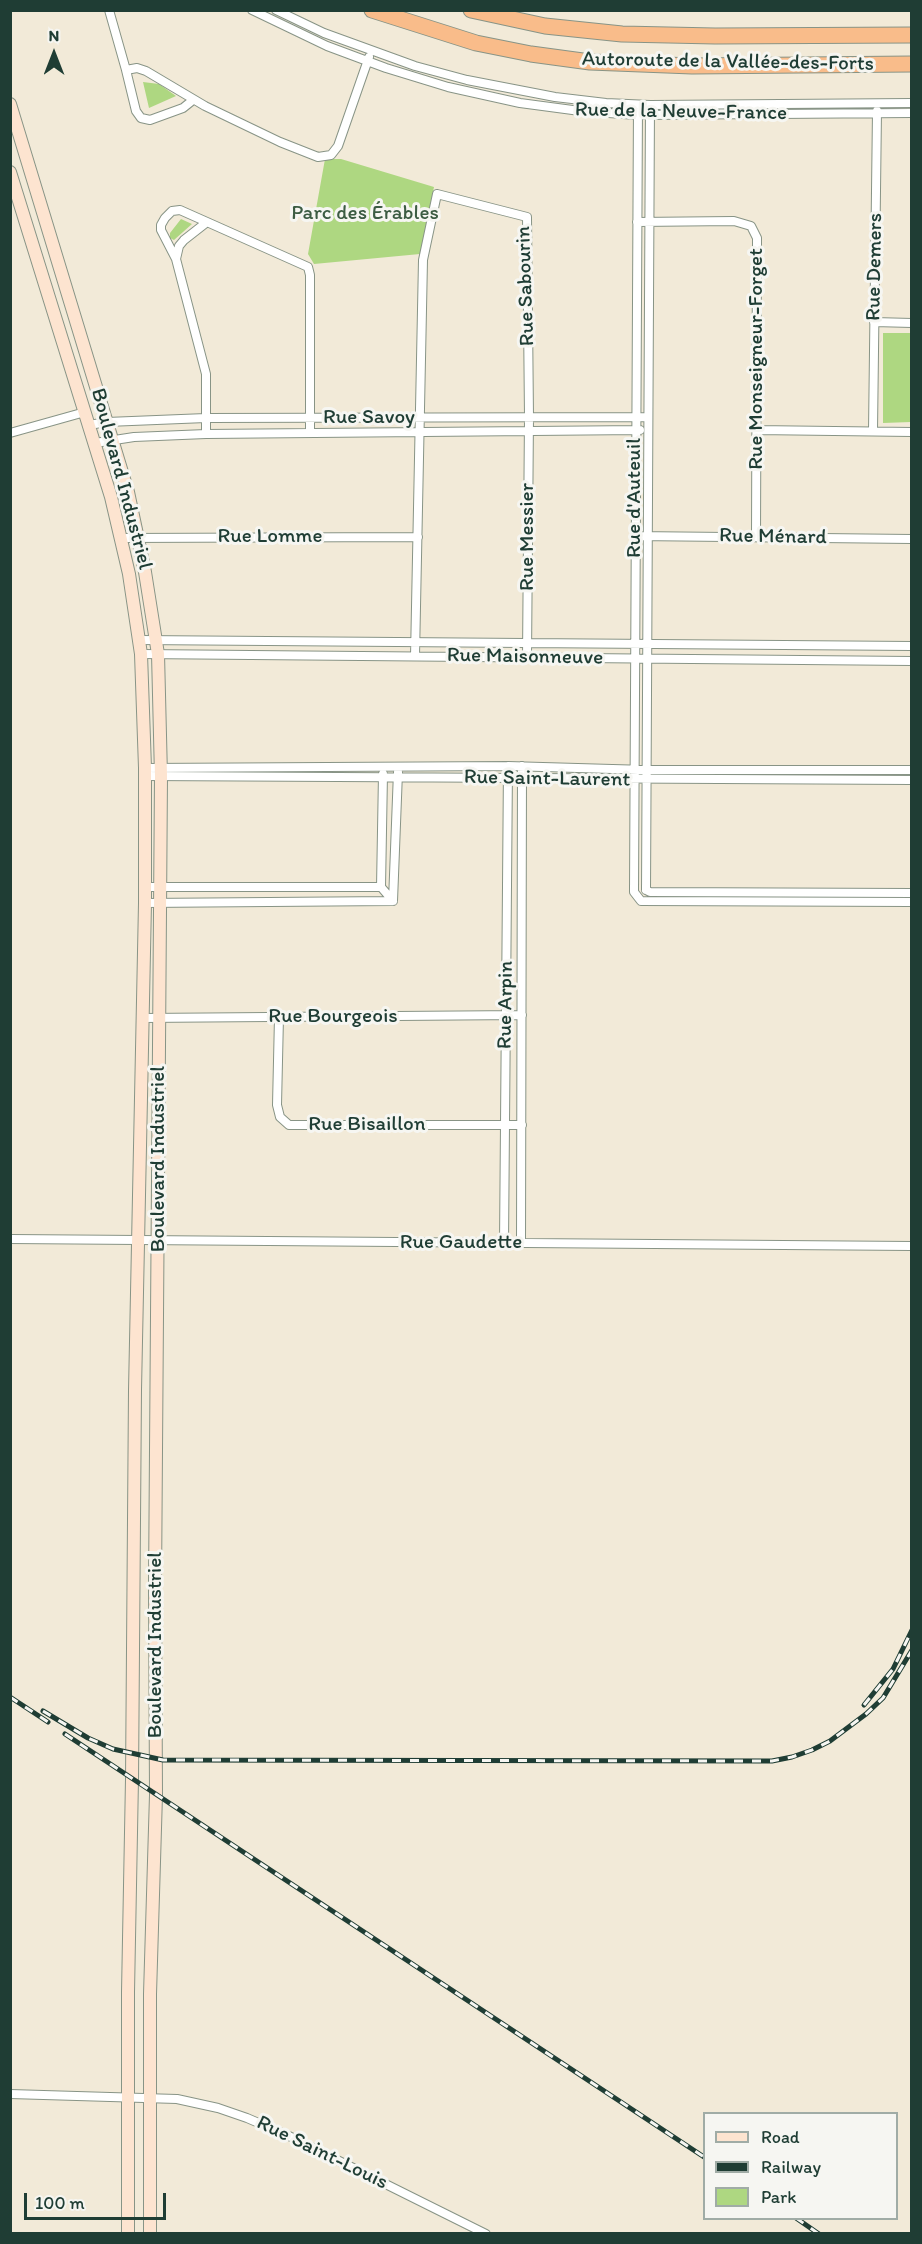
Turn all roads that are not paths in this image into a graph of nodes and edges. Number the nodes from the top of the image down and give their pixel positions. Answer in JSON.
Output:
{"nodes":[{"id":1,"x":109,"y":10,"type":"edge"},
{"id":2,"x":252,"y":10,"type":"edge"},
{"id":3,"x":276,"y":10,"type":"edge"},
{"id":4,"x":372,"y":10,"type":"edge"},
{"id":5,"x":471,"y":10,"type":"edge"},
{"id":6,"x":912,"y":34,"type":"edge"},
{"id":7,"x":372,"y":51,"type":"junction"},
{"id":8,"x":368,"y":61,"type":"junction"},
{"id":9,"x":912,"y":64,"type":"edge"},
{"id":10,"x":126,"y":70,"type":"junction"},
{"id":11,"x":193,"y":100,"type":"junction"},
{"id":12,"x":876,"y":103,"type":"junction"},
{"id":13,"x":912,"y":103,"type":"edge"},
{"id":14,"x":10,"y":104,"type":"edge"},
{"id":15,"x":638,"y":105,"type":"junction"},
{"id":16,"x":650,"y":105,"type":"junction"},
{"id":17,"x":912,"y":113,"type":"edge"},
{"id":18,"x":877,"y":114,"type":"junction"},
{"id":19,"x":638,"y":115,"type":"junction"},
{"id":20,"x":650,"y":115,"type":"junction"},
{"id":21,"x":10,"y":172,"type":"edge"},
{"id":22,"x":207,"y":222,"type":"junction"},
{"id":23,"x":637,"y":222,"type":"junction"},
{"id":24,"x":649,"y":222,"type":"junction"},
{"id":25,"x":176,"y":259,"type":"junction"},
{"id":26,"x":874,"y":322,"type":"junction"},
{"id":27,"x":912,"y":323,"type":"edge"},
{"id":28,"x":85,"y":412,"type":"junction"},
{"id":29,"x":529,"y":417,"type":"junction"},
{"id":30,"x":635,"y":417,"type":"junction"},
{"id":31,"x":648,"y":417,"type":"junction"},
{"id":32,"x":206,"y":418,"type":"junction"},
{"id":33,"x":310,"y":418,"type":"junction"},
{"id":34,"x":421,"y":418,"type":"junction"},
{"id":35,"x":107,"y":422,"type":"junction"},
{"id":36,"x":89,"y":425,"type":"junction"},
{"id":37,"x":635,"y":430,"type":"junction"},
{"id":38,"x":648,"y":430,"type":"junction"},
{"id":39,"x":756,"y":430,"type":"junction"},
{"id":40,"x":528,"y":431,"type":"junction"},
{"id":41,"x":873,"y":431,"type":"junction"},
{"id":42,"x":421,"y":432,"type":"junction"},
{"id":43,"x":912,"y":432,"type":"edge"},
{"id":44,"x":10,"y":433,"type":"edge"},
{"id":45,"x":310,"y":433,"type":"junction"},
{"id":46,"x":206,"y":434,"type":"junction"},
{"id":47,"x":112,"y":440,"type":"junction"},
{"id":48,"x":95,"y":443,"type":"junction"},
{"id":49,"x":635,"y":536,"type":"junction"},
{"id":50,"x":648,"y":536,"type":"junction"},
{"id":51,"x":418,"y":537,"type":"junction"},
{"id":52,"x":756,"y":537,"type":"junction"},
{"id":53,"x":122,"y":538,"type":"junction"},
{"id":54,"x":139,"y":538,"type":"junction"},
{"id":55,"x":912,"y":539,"type":"edge"},
{"id":56,"x":140,"y":640,"type":"junction"},
{"id":57,"x":157,"y":640,"type":"junction"},
{"id":58,"x":297,"y":641,"type":"junction"},
{"id":59,"x":415,"y":642,"type":"junction"},
{"id":60,"x":527,"y":643,"type":"junction"},
{"id":61,"x":635,"y":644,"type":"junction"},
{"id":62,"x":647,"y":644,"type":"junction"},
{"id":63,"x":753,"y":645,"type":"junction"},
{"id":64,"x":864,"y":646,"type":"junction"},
{"id":65,"x":912,"y":646,"type":"edge"},
{"id":66,"x":141,"y":654,"type":"junction"},
{"id":67,"x":158,"y":654,"type":"junction"},
{"id":68,"x":297,"y":655,"type":"junction"},
{"id":69,"x":415,"y":656,"type":"junction"},
{"id":70,"x":527,"y":657,"type":"junction"},
{"id":71,"x":635,"y":658,"type":"junction"},
{"id":72,"x":647,"y":658,"type":"junction"},
{"id":73,"x":753,"y":660,"type":"junction"},
{"id":74,"x":864,"y":661,"type":"junction"},
{"id":75,"x":912,"y":661,"type":"edge"},
{"id":76,"x":287,"y":766,"type":"junction"},
{"id":77,"x":383,"y":766,"type":"junction"},
{"id":78,"x":398,"y":766,"type":"junction"},
{"id":79,"x":508,"y":766,"type":"junction"},
{"id":80,"x":522,"y":766,"type":"junction"},
{"id":81,"x":634,"y":770,"type":"junction"},
{"id":82,"x":808,"y":770,"type":"junction"},
{"id":83,"x":912,"y":770,"type":"edge"},
{"id":84,"x":145,"y":772,"type":"junction"},
{"id":85,"x":160,"y":772,"type":"junction"},
{"id":86,"x":647,"y":775,"type":"junction"},
{"id":87,"x":286,"y":777,"type":"junction"},
{"id":88,"x":383,"y":777,"type":"junction"},
{"id":89,"x":397,"y":778,"type":"junction"},
{"id":90,"x":508,"y":778,"type":"junction"},
{"id":91,"x":522,"y":778,"type":"junction"},
{"id":92,"x":634,"y":780,"type":"junction"},
{"id":93,"x":808,"y":780,"type":"junction"},
{"id":94,"x":912,"y":780,"type":"edge"},
{"id":95,"x":145,"y":887,"type":"junction"},
{"id":96,"x":160,"y":887,"type":"junction"},
{"id":97,"x":287,"y":887,"type":"junction"},
{"id":98,"x":381,"y":887,"type":"junction"},
{"id":99,"x":646,"y":890,"type":"junction"},
{"id":100,"x":912,"y":893,"type":"edge"},
{"id":101,"x":636,"y":896,"type":"junction"},
{"id":102,"x":808,"y":897,"type":"junction"},
{"id":103,"x":393,"y":901,"type":"junction"},
{"id":104,"x":287,"y":902,"type":"junction"},
{"id":105,"x":912,"y":902,"type":"edge"},
{"id":106,"x":145,"y":903,"type":"junction"},
{"id":107,"x":160,"y":903,"type":"junction"},
{"id":108,"x":506,"y":1015,"type":"junction"},
{"id":109,"x":522,"y":1015,"type":"junction"},
{"id":110,"x":279,"y":1017,"type":"junction"},
{"id":111,"x":143,"y":1018,"type":"junction"},
{"id":112,"x":159,"y":1018,"type":"junction"},
{"id":113,"x":505,"y":1125,"type":"junction"},
{"id":114,"x":522,"y":1125,"type":"junction"},
{"id":115,"x":10,"y":1239,"type":"edge"},
{"id":116,"x":138,"y":1240,"type":"junction"},
{"id":117,"x":159,"y":1240,"type":"junction"},
{"id":118,"x":504,"y":1243,"type":"junction"},
{"id":119,"x":521,"y":1243,"type":"junction"},
{"id":120,"x":912,"y":1246,"type":"edge"},
{"id":121,"x":135,"y":1390,"type":"junction"},
{"id":122,"x":157,"y":1392,"type":"junction"},
{"id":123,"x":135,"y":1457,"type":"junction"},
{"id":124,"x":156,"y":1462,"type":"junction"},
{"id":125,"x":134,"y":1580,"type":"junction"},
{"id":126,"x":155,"y":1585,"type":"junction"},
{"id":127,"x":130,"y":1882,"type":"junction"},
{"id":128,"x":151,"y":1900,"type":"junction"},
{"id":129,"x":128,"y":1992,"type":"junction"},
{"id":130,"x":150,"y":1994,"type":"junction"},
{"id":131,"x":10,"y":2094,"type":"edge"},
{"id":132,"x":128,"y":2098,"type":"junction"},
{"id":133,"x":150,"y":2099,"type":"junction"},
{"id":134,"x":128,"y":2234,"type":"edge"},
{"id":135,"x":150,"y":2234,"type":"edge"},
{"id":136,"x":486,"y":2234,"type":"edge"}],
"edges":[{"from":1,"to":10,"type":"street"},
{"from":2,"to":8,"type":"street","name":"Rue de la Neuve-France"},
{"from":3,"to":7,"type":"street","name":"Rue de la Neuve-France"},
{"from":4,"to":9,"type":"highway","name":"Autoroute de la Vallée-des-Forts"},
{"from":5,"to":6,"type":"highway","name":"Autoroute de la Vallée-des-Forts"},
{"from":7,"to":8,"type":"street"},
{"from":7,"to":15,"type":"street","name":"Rue de la Neuve-France"},
{"from":8,"to":11,"type":"street"},
{"from":8,"to":19,"type":"street","name":"Rue de la Neuve-France"},
{"from":10,"to":11,"type":"street"},
{"from":10,"to":11,"type":"street"},
{"from":12,"to":13,"type":"street","name":"Rue de la Neuve-France"},
{"from":12,"to":16,"type":"street","name":"Rue de la Neuve-France"},
{"from":12,"to":18,"type":"street","name":"Rue Demers"},
{"from":14,"to":35,"type":"street","name":"Boulevard Industriel"},
{"from":15,"to":16,"type":"street","name":"Rue de la Neuve-France"},
{"from":15,"to":19,"type":"street","name":"Rue d'Auteuil"},
{"from":16,"to":20,"type":"street","name":"Rue d'Auteuil"},
{"from":17,"to":18,"type":"street","name":"Rue de la Neuve-France"},
{"from":18,"to":20,"type":"street","name":"Rue de la Neuve-France"},
{"from":18,"to":26,"type":"street","name":"Rue Demers"},
{"from":19,"to":20,"type":"street","name":"Rue de la Neuve-France"},
{"from":19,"to":23,"type":"street","name":"Rue d'Auteuil"},
{"from":20,"to":24,"type":"street","name":"Rue d'Auteuil"},
{"from":21,"to":28,"type":"street","name":"Boulevard Industriel"},
{"from":22,"to":25,"type":"street"},
{"from":22,"to":25,"type":"street"},
{"from":22,"to":33,"type":"street"},
{"from":23,"to":24,"type":"street","name":"Rue Monseigneur-Forget"},
{"from":23,"to":30,"type":"street","name":"Rue d'Auteuil"},
{"from":24,"to":31,"type":"street","name":"Rue d'Auteuil"},
{"from":24,"to":39,"type":"street","name":"Rue Monseigneur-Forget"},
{"from":25,"to":32,"type":"street"},
{"from":26,"to":27,"type":"street"},
{"from":26,"to":41,"type":"street","name":"Rue Demers"},
{"from":28,"to":36,"type":"street","name":"Boulevard Industriel"},
{"from":28,"to":44,"type":"street"},
{"from":29,"to":30,"type":"street","name":"Rue Savoy"},
{"from":29,"to":34,"type":"street","name":"Rue Savoy"},
{"from":29,"to":34,"type":"street","name":"Rue Sabourin"},
{"from":29,"to":40,"type":"street","name":"Rue Messier"},
{"from":30,"to":31,"type":"street","name":"Rue Savoy"},
{"from":30,"to":37,"type":"street","name":"Rue d'Auteuil"},
{"from":31,"to":38,"type":"street","name":"Rue d'Auteuil"},
{"from":32,"to":33,"type":"street","name":"Rue Savoy"},
{"from":32,"to":35,"type":"street","name":"Rue Savoy"},
{"from":32,"to":46,"type":"street"},
{"from":33,"to":34,"type":"street","name":"Rue Savoy"},
{"from":33,"to":45,"type":"street"},
{"from":34,"to":42,"type":"street"},
{"from":35,"to":36,"type":"street","name":"Rue Savoy"},
{"from":35,"to":47,"type":"street","name":"Boulevard Industriel"},
{"from":36,"to":48,"type":"street","name":"Boulevard Industriel"},
{"from":37,"to":38,"type":"street","name":"Rue Savoy"},
{"from":37,"to":40,"type":"street","name":"Rue Savoy"},
{"from":37,"to":49,"type":"street","name":"Rue d'Auteuil"},
{"from":38,"to":50,"type":"street","name":"Rue d'Auteuil"},
{"from":39,"to":41,"type":"street"},
{"from":39,"to":52,"type":"street","name":"Rue Monseigneur-Forget"},
{"from":40,"to":42,"type":"street","name":"Rue Savoy"},
{"from":40,"to":60,"type":"street","name":"Rue Messier"},
{"from":41,"to":43,"type":"street"},
{"from":42,"to":45,"type":"street","name":"Rue Savoy"},
{"from":42,"to":51,"type":"street"},
{"from":45,"to":46,"type":"street","name":"Rue Savoy"},
{"from":46,"to":47,"type":"street","name":"Rue Savoy"},
{"from":47,"to":48,"type":"street","name":"Rue Savoy"},
{"from":47,"to":54,"type":"street","name":"Boulevard Industriel"},
{"from":48,"to":53,"type":"street","name":"Boulevard Industriel"},
{"from":49,"to":50,"type":"street","name":"Rue Ménard"},
{"from":49,"to":61,"type":"street","name":"Rue d'Auteuil"},
{"from":50,"to":52,"type":"street","name":"Rue Ménard"},
{"from":50,"to":62,"type":"street","name":"Rue d'Auteuil"},
{"from":51,"to":54,"type":"street","name":"Rue Lomme"},
{"from":51,"to":59,"type":"street"},
{"from":52,"to":55,"type":"street","name":"Rue Ménard"},
{"from":53,"to":54,"type":"street","name":"Rue Lomme"},
{"from":53,"to":56,"type":"street","name":"Boulevard Industriel"},
{"from":54,"to":57,"type":"street","name":"Boulevard Industriel"},
{"from":56,"to":57,"type":"street","name":"Rue Maisonneuve"},
{"from":56,"to":66,"type":"street","name":"Boulevard Industriel"},
{"from":57,"to":58,"type":"street","name":"Rue Maisonneuve"},
{"from":57,"to":67,"type":"street","name":"Boulevard Industriel"},
{"from":58,"to":59,"type":"street","name":"Rue Maisonneuve"},
{"from":58,"to":68,"type":"street"},
{"from":59,"to":60,"type":"street","name":"Rue Maisonneuve"},
{"from":59,"to":69,"type":"street"},
{"from":60,"to":61,"type":"street","name":"Rue Maisonneuve"},
{"from":60,"to":70,"type":"street","name":"Rue Messier"},
{"from":61,"to":62,"type":"street","name":"Rue Maisonneuve"},
{"from":61,"to":71,"type":"street","name":"Rue d'Auteuil"},
{"from":62,"to":63,"type":"street","name":"Rue Maisonneuve"},
{"from":62,"to":72,"type":"street","name":"Rue d'Auteuil"},
{"from":63,"to":64,"type":"street","name":"Rue Maisonneuve"},
{"from":63,"to":73,"type":"street"},
{"from":64,"to":65,"type":"street","name":"Rue Maisonneuve"},
{"from":64,"to":74,"type":"street"},
{"from":66,"to":67,"type":"street","name":"Rue Maisonneuve"},
{"from":66,"to":84,"type":"street","name":"Boulevard Industriel"},
{"from":67,"to":68,"type":"street","name":"Rue Maisonneuve"},
{"from":67,"to":85,"type":"street","name":"Boulevard Industriel"},
{"from":68,"to":69,"type":"street","name":"Rue Maisonneuve"},
{"from":69,"to":70,"type":"street","name":"Rue Maisonneuve"},
{"from":70,"to":71,"type":"street","name":"Rue Maisonneuve"},
{"from":71,"to":72,"type":"street","name":"Rue Maisonneuve"},
{"from":71,"to":81,"type":"street","name":"Rue d'Auteuil"},
{"from":72,"to":73,"type":"street","name":"Rue Maisonneuve"},
{"from":72,"to":86,"type":"street","name":"Rue d'Auteuil"},
{"from":73,"to":74,"type":"street","name":"Rue Maisonneuve"},
{"from":74,"to":75,"type":"street","name":"Rue Maisonneuve"},
{"from":76,"to":77,"type":"street","name":"Rue Saint-Laurent"},
{"from":76,"to":85,"type":"street","name":"Rue Saint-Laurent"},
{"from":76,"to":87,"type":"street"},
{"from":77,"to":78,"type":"street","name":"Rue Saint-Laurent"},
{"from":77,"to":88,"type":"street"},
{"from":78,"to":79,"type":"street","name":"Rue Saint-Laurent"},
{"from":78,"to":89,"type":"street"},
{"from":79,"to":80,"type":"street","name":"Rue Saint-Laurent"},
{"from":79,"to":90,"type":"street","name":"Rue Arpin"},
{"from":80,"to":81,"type":"street","name":"Rue Saint-Laurent"},
{"from":80,"to":91,"type":"street","name":"Rue Arpin"},
{"from":81,"to":86,"type":"street","name":"Rue Saint-Laurent"},
{"from":81,"to":92,"type":"street","name":"Rue d'Auteuil"},
{"from":82,"to":83,"type":"street","name":"Rue Saint-Laurent"},
{"from":82,"to":86,"type":"street","name":"Rue Saint-Laurent"},
{"from":82,"to":93,"type":"street"},
{"from":84,"to":85,"type":"street","name":"Rue Saint-Laurent"},
{"from":84,"to":95,"type":"street","name":"Boulevard Industriel"},
{"from":85,"to":87,"type":"street","name":"Rue Saint-Laurent"},
{"from":85,"to":96,"type":"street","name":"Boulevard Industriel"},
{"from":86,"to":92,"type":"street","name":"Rue Saint-Laurent"},
{"from":86,"to":93,"type":"street","name":"Rue Saint-Laurent"},
{"from":86,"to":99,"type":"street","name":"Rue d'Auteuil"},
{"from":87,"to":88,"type":"street","name":"Rue Saint-Laurent"},
{"from":88,"to":89,"type":"street","name":"Rue Saint-Laurent"},
{"from":88,"to":98,"type":"street"},
{"from":89,"to":90,"type":"street","name":"Rue Saint-Laurent"},
{"from":89,"to":103,"type":"street"},
{"from":90,"to":91,"type":"street","name":"Rue Saint-Laurent"},
{"from":90,"to":108,"type":"street","name":"Rue Arpin"},
{"from":91,"to":92,"type":"street","name":"Rue Saint-Laurent"},
{"from":91,"to":109,"type":"street","name":"Rue Arpin"},
{"from":92,"to":101,"type":"street","name":"Rue d'Auteuil"},
{"from":93,"to":94,"type":"street","name":"Rue Saint-Laurent"},
{"from":95,"to":96,"type":"street"},
{"from":95,"to":106,"type":"street","name":"Boulevard Industriel"},
{"from":96,"to":97,"type":"street"},
{"from":96,"to":107,"type":"street","name":"Boulevard Industriel"},
{"from":97,"to":98,"type":"street"},
{"from":97,"to":104,"type":"street"},
{"from":98,"to":103,"type":"street"},
{"from":99,"to":101,"type":"street"},
{"from":99,"to":102,"type":"street"},
{"from":100,"to":102,"type":"street"},
{"from":101,"to":102,"type":"street"},
{"from":102,"to":105,"type":"street"},
{"from":103,"to":104,"type":"street"},
{"from":104,"to":107,"type":"street"},
{"from":106,"to":107,"type":"street"},
{"from":106,"to":111,"type":"street","name":"Boulevard Industriel"},
{"from":107,"to":112,"type":"street","name":"Boulevard Industriel"},
{"from":108,"to":109,"type":"street","name":"Rue Bourgeois"},
{"from":108,"to":110,"type":"street","name":"Rue Bourgeois"},
{"from":108,"to":113,"type":"street","name":"Rue Arpin"},
{"from":109,"to":114,"type":"street","name":"Rue Arpin"},
{"from":110,"to":112,"type":"street","name":"Rue Bourgeois"},
{"from":110,"to":113,"type":"street","name":"Rue Bisaillon"},
{"from":111,"to":112,"type":"street","name":"Rue Bourgeois"},
{"from":111,"to":116,"type":"street","name":"Boulevard Industriel"},
{"from":112,"to":117,"type":"street","name":"Boulevard Industriel"},
{"from":113,"to":114,"type":"street","name":"Rue Bisaillon"},
{"from":113,"to":118,"type":"street","name":"Rue Arpin"},
{"from":114,"to":119,"type":"street","name":"Rue Arpin"},
{"from":115,"to":116,"type":"street","name":"Rue Gaudette"},
{"from":116,"to":117,"type":"street","name":"Rue Gaudette"},
{"from":116,"to":121,"type":"street","name":"Boulevard Industriel"},
{"from":117,"to":118,"type":"street","name":"Rue Gaudette"},
{"from":117,"to":122,"type":"street","name":"Boulevard Industriel"},
{"from":118,"to":119,"type":"street","name":"Rue Gaudette"},
{"from":119,"to":120,"type":"street","name":"Rue Gaudette"},
{"from":121,"to":122,"type":"street"},
{"from":121,"to":123,"type":"street","name":"Boulevard Industriel"},
{"from":122,"to":124,"type":"street","name":"Boulevard Industriel"},
{"from":123,"to":124,"type":"street"},
{"from":123,"to":125,"type":"street","name":"Boulevard Industriel"},
{"from":124,"to":126,"type":"street","name":"Boulevard Industriel"},
{"from":125,"to":126,"type":"street"},
{"from":125,"to":127,"type":"street","name":"Boulevard Industriel"},
{"from":126,"to":128,"type":"street","name":"Boulevard Industriel"},
{"from":127,"to":128,"type":"street"},
{"from":127,"to":129,"type":"street","name":"Boulevard Industriel"},
{"from":128,"to":130,"type":"street","name":"Boulevard Industriel"},
{"from":129,"to":130,"type":"street"},
{"from":129,"to":132,"type":"street","name":"Boulevard Industriel"},
{"from":130,"to":133,"type":"street","name":"Boulevard Industriel"},
{"from":131,"to":132,"type":"street","name":"Rue Saint-Louis"},
{"from":132,"to":133,"type":"street","name":"Rue Saint-Louis"},
{"from":132,"to":134,"type":"street","name":"Boulevard Industriel"},
{"from":133,"to":135,"type":"street","name":"Boulevard Industriel"},
{"from":133,"to":136,"type":"street","name":"Rue Saint-Louis"}]}
